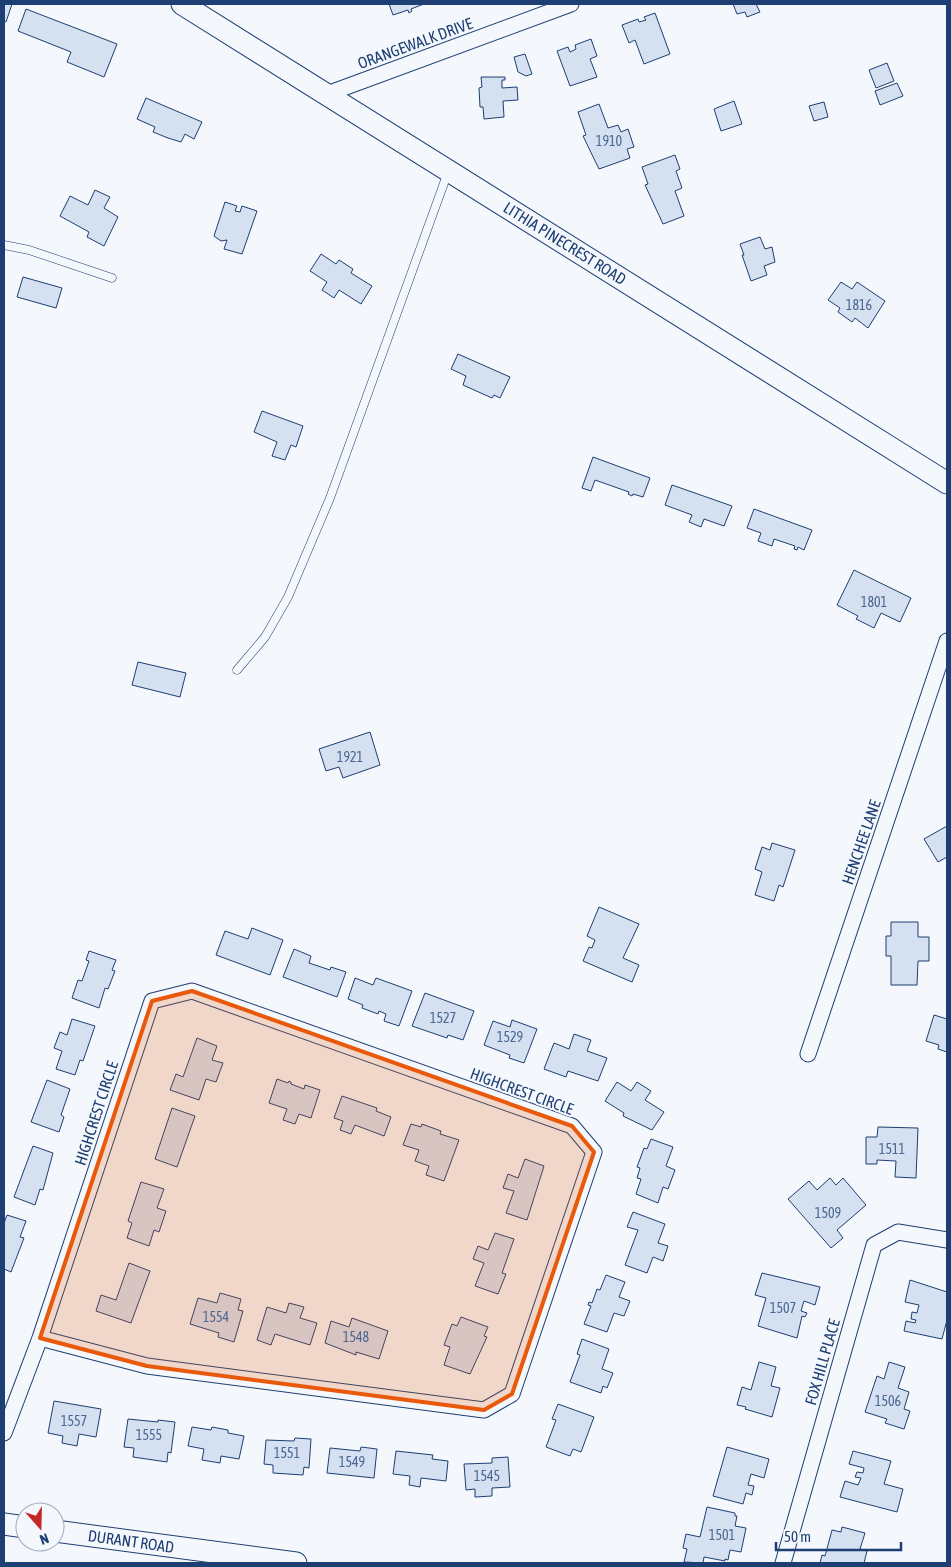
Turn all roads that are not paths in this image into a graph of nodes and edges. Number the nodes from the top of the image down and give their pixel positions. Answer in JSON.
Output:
{"nodes":[{"id":1,"x":182,"y":4,"type":"edge"},
{"id":2,"x":572,"y":4,"type":"edge"},
{"id":3,"x":328,"y":94,"type":"junction"},
{"id":4,"x":449,"y":171,"type":"junction"},
{"id":5,"x":4,"y":245,"type":"edge"},
{"id":6,"x":112,"y":278,"type":"dead end"},
{"id":7,"x":947,"y":483,"type":"edge"},
{"id":8,"x":947,"y":641,"type":"edge"},
{"id":9,"x":943,"y":665,"type":"edge"},
{"id":10,"x":237,"y":670,"type":"dead end"},
{"id":11,"x":808,"y":1054,"type":"dead end"},
{"id":12,"x":947,"y":1240,"type":"edge"},
{"id":13,"x":40,"y":1338,"type":"junction"},
{"id":14,"x":4,"y":1433,"type":"edge"},
{"id":15,"x":65,"y":1532,"type":"edge"},
{"id":16,"x":296,"y":1563,"type":"edge"},
{"id":17,"x":782,"y":1563,"type":"edge"}],
"edges":[{"from":1,"to":3,"type":"main road","name":"LITHIA PINECREST ROAD"},
{"from":2,"to":3,"type":"street","name":"ORANGEWALK DRIVE"},
{"from":3,"to":4,"type":"main road","name":"LITHIA PINECREST ROAD"},
{"from":4,"to":7,"type":"main road","name":"LITHIA PINECREST ROAD"},
{"from":4,"to":10,"type":"lane"},
{"from":5,"to":6,"type":"lane"},
{"from":8,"to":9,"type":"street","name":"HENCHEE LANE"},
{"from":9,"to":11,"type":"street","name":"HENCHEE LANE"},
{"from":12,"to":17,"type":"street","name":"FOX HILL PLACE"},
{"from":13,"to":13,"type":"street","name":"HIGHCREST CIRCLE"},
{"from":13,"to":14,"type":"street","name":"HIGHCREST CIRCLE"},
{"from":15,"to":16,"type":"main road","name":"DURANT ROAD"}]}
